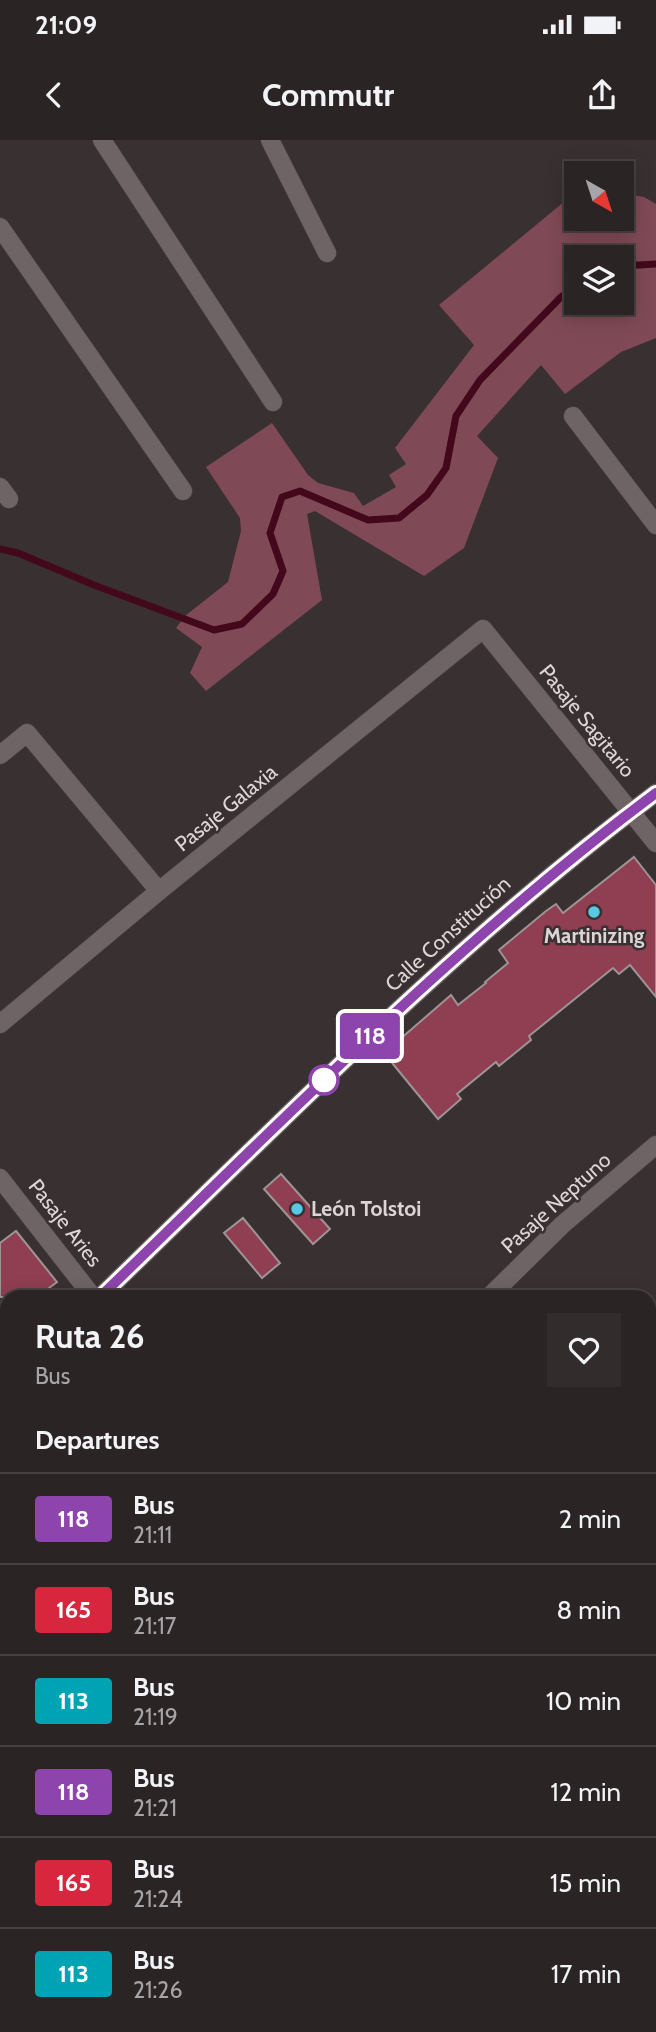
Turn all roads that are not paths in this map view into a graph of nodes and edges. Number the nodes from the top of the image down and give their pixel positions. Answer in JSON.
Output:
{"nodes":[{"id":1,"x":102,"y":140,"type":"edge"},
{"id":2,"x":270,"y":140,"type":"edge"},
{"id":3,"x":0,"y":227,"type":"edge"},
{"id":4,"x":327,"y":253,"type":"dead end"},
{"id":5,"x":273,"y":402,"type":"dead end"},
{"id":6,"x":573,"y":416,"type":"dead end"},
{"id":7,"x":183,"y":491,"type":"dead end"},
{"id":8,"x":656,"y":525,"type":"edge"},
{"id":9,"x":483,"y":629,"type":"joint"},
{"id":10,"x":0,"y":755,"type":"edge"},
{"id":11,"x":656,"y":793,"type":"edge"},
{"id":12,"x":632,"y":811,"type":"junction"},
{"id":13,"x":656,"y":843,"type":"edge"},
{"id":14,"x":159,"y":891,"type":"junction"},
{"id":15,"x":0,"y":1024,"type":"edge"},
{"id":16,"x":656,"y":1145,"type":"edge"},
{"id":17,"x":0,"y":1178,"type":"edge"},
{"id":18,"x":88,"y":1290,"type":"edge"},
{"id":19,"x":107,"y":1290,"type":"edge"},
{"id":20,"x":496,"y":1290,"type":"edge"}],
"edges":[{"from":1,"to":5,"type":"street"},
{"from":2,"to":4,"type":"street"},
{"from":3,"to":7,"type":"street"},
{"from":6,"to":8,"type":"street"},
{"from":9,"to":12,"type":"street","name":"Pasaje Sagitario"},
{"from":9,"to":14,"type":"street","name":"Pasaje Galaxia"},
{"from":10,"to":14,"type":"street"},
{"from":11,"to":12,"type":"street","name":"Calle Constitución"},
{"from":12,"to":13,"type":"street","name":"Pasaje Sagitario"},
{"from":12,"to":19,"type":"street","name":"Calle Constitución"},
{"from":14,"to":15,"type":"street","name":"Pasaje Galaxia"},
{"from":16,"to":20,"type":"street","name":"Pasaje Neptuno"},
{"from":17,"to":18,"type":"street","name":"Pasaje Aries"}]}
